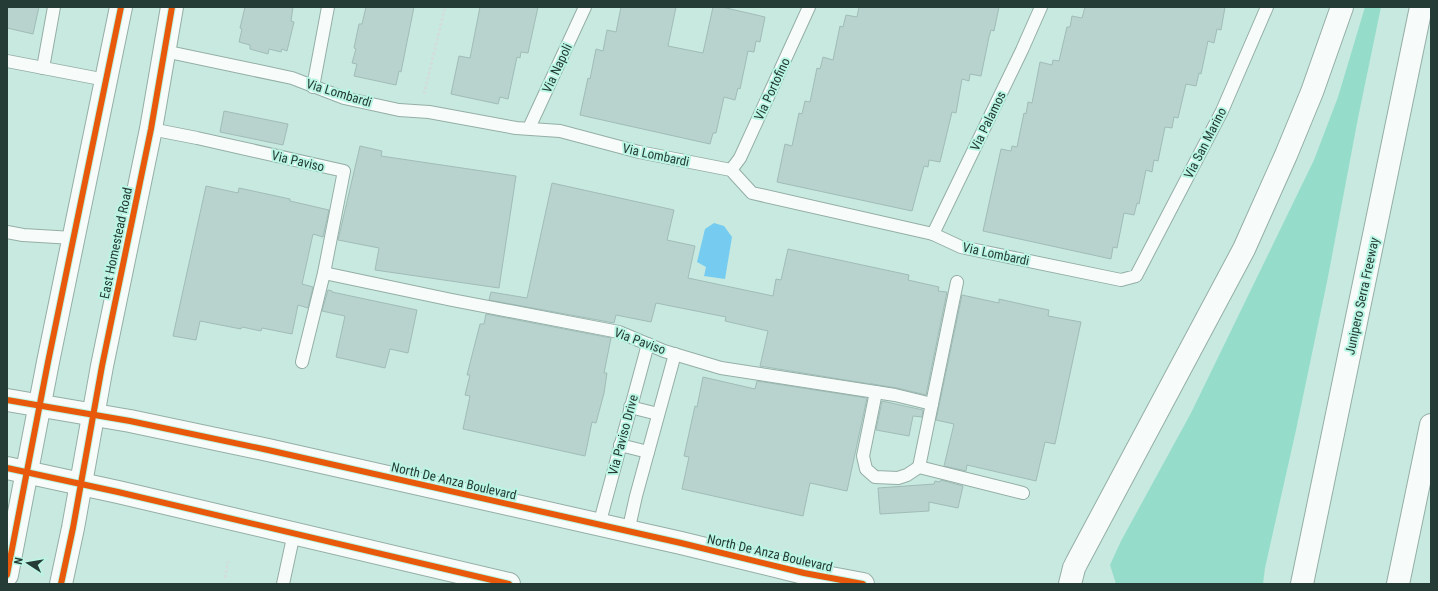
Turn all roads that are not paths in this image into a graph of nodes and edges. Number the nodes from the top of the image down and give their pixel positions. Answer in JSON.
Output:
{"nodes":[{"id":1,"x":54,"y":7,"type":"edge"},
{"id":2,"x":121,"y":7,"type":"edge"},
{"id":3,"x":172,"y":7,"type":"edge"},
{"id":4,"x":328,"y":7,"type":"edge"},
{"id":5,"x":585,"y":7,"type":"edge"},
{"id":6,"x":809,"y":7,"type":"edge"},
{"id":7,"x":1041,"y":7,"type":"edge"},
{"id":8,"x":1267,"y":7,"type":"edge"},
{"id":9,"x":1342,"y":7,"type":"edge"},
{"id":10,"x":1421,"y":7,"type":"edge"},
{"id":11,"x":164,"y":52,"type":"junction"},
{"id":12,"x":7,"y":61,"type":"edge"},
{"id":13,"x":43,"y":68,"type":"junction"},
{"id":14,"x":106,"y":80,"type":"junction"},
{"id":15,"x":314,"y":87,"type":"junction"},
{"id":16,"x":529,"y":128,"type":"junction"},
{"id":17,"x":151,"y":129,"type":"junction"},
{"id":18,"x":731,"y":170,"type":"junction"},
{"id":19,"x":7,"y":232,"type":"edge"},
{"id":20,"x":933,"y":234,"type":"junction"},
{"id":21,"x":73,"y":238,"type":"junction"},
{"id":22,"x":324,"y":273,"type":"junction"},
{"id":23,"x":1136,"y":276,"type":"joint"},
{"id":24,"x":957,"y":282,"type":"dead end"},
{"id":25,"x":648,"y":344,"type":"junction"},
{"id":26,"x":675,"y":354,"type":"junction"},
{"id":27,"x":302,"y":362,"type":"dead end"},
{"id":28,"x":876,"y":392,"type":"junction"},
{"id":29,"x":7,"y":400,"type":"edge"},
{"id":30,"x":932,"y":404,"type":"junction"},
{"id":31,"x":39,"y":405,"type":"junction"},
{"id":32,"x":630,"y":407,"type":"junction"},
{"id":33,"x":658,"y":414,"type":"junction"},
{"id":34,"x":93,"y":415,"type":"junction"},
{"id":35,"x":1431,"y":425,"type":"edge"},
{"id":36,"x":620,"y":445,"type":"junction"},
{"id":37,"x":648,"y":452,"type":"junction"},
{"id":38,"x":919,"y":467,"type":"junction"},
{"id":39,"x":17,"y":470,"type":"edge"},
{"id":40,"x":81,"y":484,"type":"junction"},
{"id":41,"x":1023,"y":493,"type":"dead end"},
{"id":42,"x":599,"y":525,"type":"junction"},
{"id":43,"x":628,"y":532,"type":"junction"},
{"id":44,"x":294,"y":533,"type":"junction"},
{"id":45,"x":7,"y":573,"type":"edge"},
{"id":46,"x":470,"y":579,"type":"edge"},
{"id":47,"x":61,"y":584,"type":"edge"},
{"id":48,"x":283,"y":584,"type":"edge"},
{"id":49,"x":509,"y":584,"type":"edge"},
{"id":50,"x":863,"y":584,"type":"edge"},
{"id":51,"x":1070,"y":584,"type":"edge"},
{"id":52,"x":1302,"y":584,"type":"edge"},
{"id":53,"x":1398,"y":584,"type":"edge"}],
"edges":[{"from":1,"to":13,"type":"lane"},
{"from":2,"to":14,"type":"main road"},
{"from":3,"to":11,"type":"main road","name":"East Homestead Road"},
{"from":4,"to":15,"type":"lane"},
{"from":5,"to":16,"type":"lane","name":"Via Napoli"},
{"from":6,"to":18,"type":"lane","name":"Via Portofino"},
{"from":7,"to":20,"type":"lane","name":"Via Palamos"},
{"from":8,"to":23,"type":"lane","name":"Via San Marino"},
{"from":9,"to":51,"type":"main road"},
{"from":10,"to":52,"type":"main road","name":"Junipero Serra Freeway"},
{"from":11,"to":15,"type":"lane","name":"Via Lombardi"},
{"from":11,"to":17,"type":"main road","name":"East Homestead Road"},
{"from":12,"to":13,"type":"lane"},
{"from":13,"to":14,"type":"lane"},
{"from":14,"to":21,"type":"main road"},
{"from":15,"to":16,"type":"lane","name":"Via Lombardi"},
{"from":16,"to":18,"type":"lane","name":"Via Lombardi"},
{"from":17,"to":22,"type":"lane","name":"Via Paviso"},
{"from":17,"to":34,"type":"main road","name":"East Homestead Road"},
{"from":18,"to":20,"type":"lane","name":"Via Lombardi"},
{"from":19,"to":21,"type":"lane"},
{"from":20,"to":23,"type":"lane","name":"Via Lombardi"},
{"from":21,"to":31,"type":"main road"},
{"from":22,"to":25,"type":"lane","name":"Via Paviso"},
{"from":22,"to":27,"type":"lane","name":"Via Paviso"},
{"from":24,"to":30,"type":"lane"},
{"from":25,"to":26,"type":"lane","name":"Via Paviso"},
{"from":25,"to":32,"type":"lane","name":"Via Paviso Drive"},
{"from":26,"to":28,"type":"lane","name":"Via Paviso"},
{"from":26,"to":33,"type":"lane"},
{"from":28,"to":30,"type":"lane","name":"Via Paviso"},
{"from":28,"to":38,"type":"lane"},
{"from":29,"to":31,"type":"main road","name":"North De Anza Boulevard"},
{"from":30,"to":38,"type":"lane"},
{"from":31,"to":34,"type":"main road","name":"North De Anza Boulevard"},
{"from":31,"to":39,"type":"main road"},
{"from":32,"to":33,"type":"lane"},
{"from":32,"to":36,"type":"lane","name":"Via Paviso Drive"},
{"from":33,"to":37,"type":"lane"},
{"from":34,"to":40,"type":"main road","name":"East Homestead Road"},
{"from":34,"to":42,"type":"main road","name":"North De Anza Boulevard"},
{"from":35,"to":53,"type":"main road"},
{"from":36,"to":37,"type":"lane"},
{"from":36,"to":42,"type":"lane","name":"Via Paviso Drive"},
{"from":37,"to":43,"type":"lane"},
{"from":38,"to":41,"type":"lane"},
{"from":39,"to":40,"type":"main road"},
{"from":39,"to":45,"type":"main road"},
{"from":40,"to":44,"type":"main road"},
{"from":40,"to":47,"type":"main road","name":"East Homestead Road"},
{"from":42,"to":43,"type":"main road","name":"North De Anza Boulevard"},
{"from":43,"to":50,"type":"main road","name":"North De Anza Boulevard"},
{"from":44,"to":46,"type":"main road"},
{"from":44,"to":48,"type":"lane"},
{"from":46,"to":49,"type":"main road"}]}
